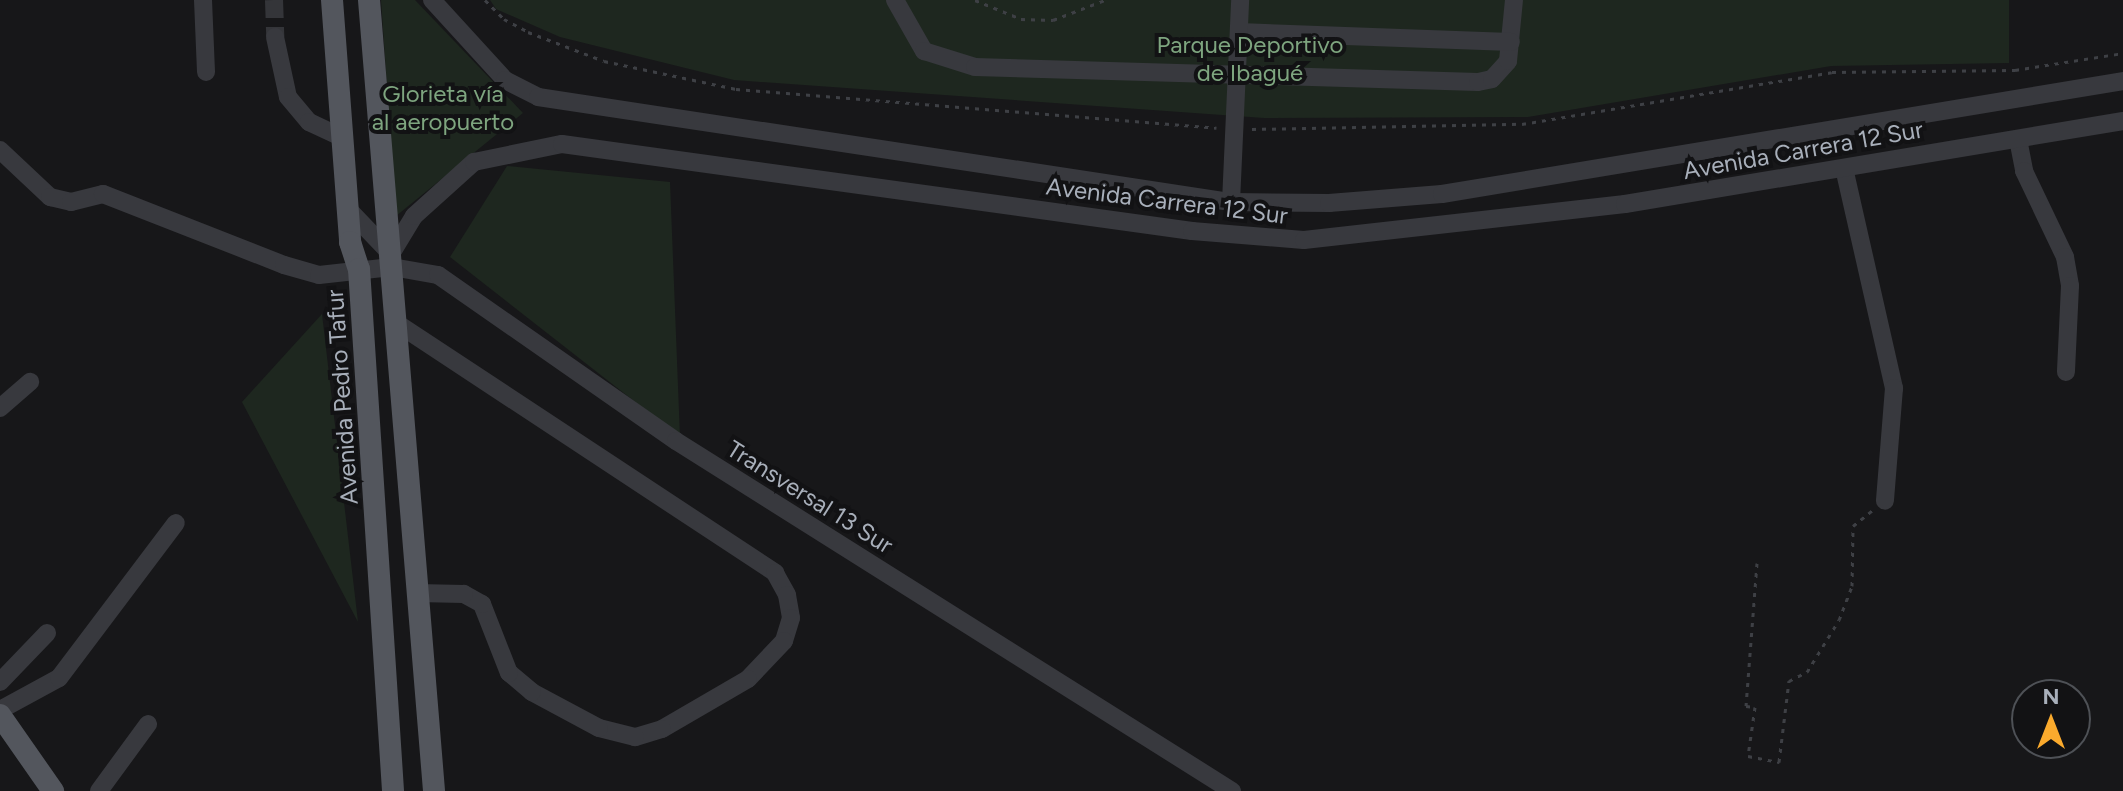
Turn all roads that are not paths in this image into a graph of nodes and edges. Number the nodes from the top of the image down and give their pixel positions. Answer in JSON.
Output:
{"nodes":[{"id":1,"x":203,"y":0,"type":"edge"},
{"id":2,"x":332,"y":0,"type":"edge"},
{"id":3,"x":369,"y":0,"type":"edge"},
{"id":4,"x":432,"y":0,"type":"edge"},
{"id":5,"x":895,"y":0,"type":"edge"},
{"id":6,"x":1240,"y":0,"type":"edge"},
{"id":7,"x":1514,"y":0,"type":"edge"},
{"id":8,"x":1239,"y":32,"type":"junction"},
{"id":9,"x":275,"y":37,"type":"tunnel mouth"},
{"id":10,"x":1511,"y":42,"type":"junction"},
{"id":11,"x":206,"y":72,"type":"dead end"},
{"id":12,"x":1239,"y":73,"type":"junction"},
{"id":13,"x":2123,"y":81,"type":"edge"},
{"id":14,"x":2123,"y":121,"type":"edge"},
{"id":15,"x":341,"y":137,"type":"junction"},
{"id":16,"x":2018,"y":139,"type":"junction"},
{"id":17,"x":0,"y":150,"type":"edge"},
{"id":18,"x":1844,"y":168,"type":"junction"},
{"id":19,"x":1231,"y":202,"type":"junction"},
{"id":20,"x":347,"y":208,"type":"junction"},
{"id":21,"x":391,"y":261,"type":"junction"},
{"id":22,"x":359,"y":269,"type":"junction"},
{"id":23,"x":398,"y":324,"type":"junction"},
{"id":24,"x":2066,"y":372,"type":"dead end"},
{"id":25,"x":30,"y":382,"type":"dead end"},
{"id":26,"x":0,"y":408,"type":"edge"},
{"id":27,"x":1885,"y":501,"type":"road end"},
{"id":28,"x":176,"y":523,"type":"dead end"},
{"id":29,"x":417,"y":593,"type":"junction"},
{"id":30,"x":47,"y":633,"type":"dead end"},
{"id":31,"x":0,"y":682,"type":"edge"},
{"id":32,"x":0,"y":712,"type":"edge"},
{"id":33,"x":148,"y":724,"type":"dead end"},
{"id":34,"x":0,"y":738,"type":"edge"},
{"id":35,"x":38,"y":791,"type":"edge"},
{"id":36,"x":53,"y":791,"type":"edge"},
{"id":37,"x":99,"y":791,"type":"edge"},
{"id":38,"x":393,"y":791,"type":"edge"},
{"id":39,"x":434,"y":791,"type":"edge"},
{"id":40,"x":1232,"y":791,"type":"edge"}],
"edges":[{"from":1,"to":11,"type":"street"},
{"from":2,"to":15,"type":"main road","name":"Avenida Pedro Tafur"},
{"from":3,"to":21,"type":"main road"},
{"from":4,"to":19,"type":"street","name":"Avenida Carrera 12 Sur"},
{"from":5,"to":12,"type":"street"},
{"from":6,"to":8,"type":"street"},
{"from":7,"to":10,"type":"street"},
{"from":8,"to":10,"type":"street"},
{"from":8,"to":12,"type":"street"},
{"from":9,"to":15,"type":"street"},
{"from":10,"to":12,"type":"street"},
{"from":12,"to":19,"type":"street"},
{"from":13,"to":19,"type":"street","name":"Avenida Carrera 12 Sur"},
{"from":14,"to":16,"type":"street","name":"Avenida Carrera 12 Sur"},
{"from":15,"to":20,"type":"main road","name":"Avenida Pedro Tafur"},
{"from":16,"to":18,"type":"street","name":"Avenida Carrera 12 Sur"},
{"from":16,"to":24,"type":"street"},
{"from":17,"to":22,"type":"street","name":"Transversal 13 Sur"},
{"from":18,"to":21,"type":"street","name":"Avenida Carrera 12 Sur"},
{"from":18,"to":27,"type":"street"},
{"from":20,"to":21,"type":"street"},
{"from":20,"to":22,"type":"main road","name":"Avenida Pedro Tafur"},
{"from":21,"to":22,"type":"street","name":"Transversal 13 Sur"},
{"from":21,"to":23,"type":"main road"},
{"from":21,"to":40,"type":"street","name":"Transversal 13 Sur"},
{"from":22,"to":38,"type":"main road","name":"Avenida Pedro Tafur"},
{"from":23,"to":29,"type":"main road"},
{"from":23,"to":29,"type":"street"},
{"from":25,"to":26,"type":"street"},
{"from":28,"to":32,"type":"street"},
{"from":29,"to":39,"type":"main road"},
{"from":30,"to":31,"type":"street"},
{"from":32,"to":36,"type":"main road"},
{"from":33,"to":37,"type":"street"},
{"from":34,"to":35,"type":"main road"}]}
